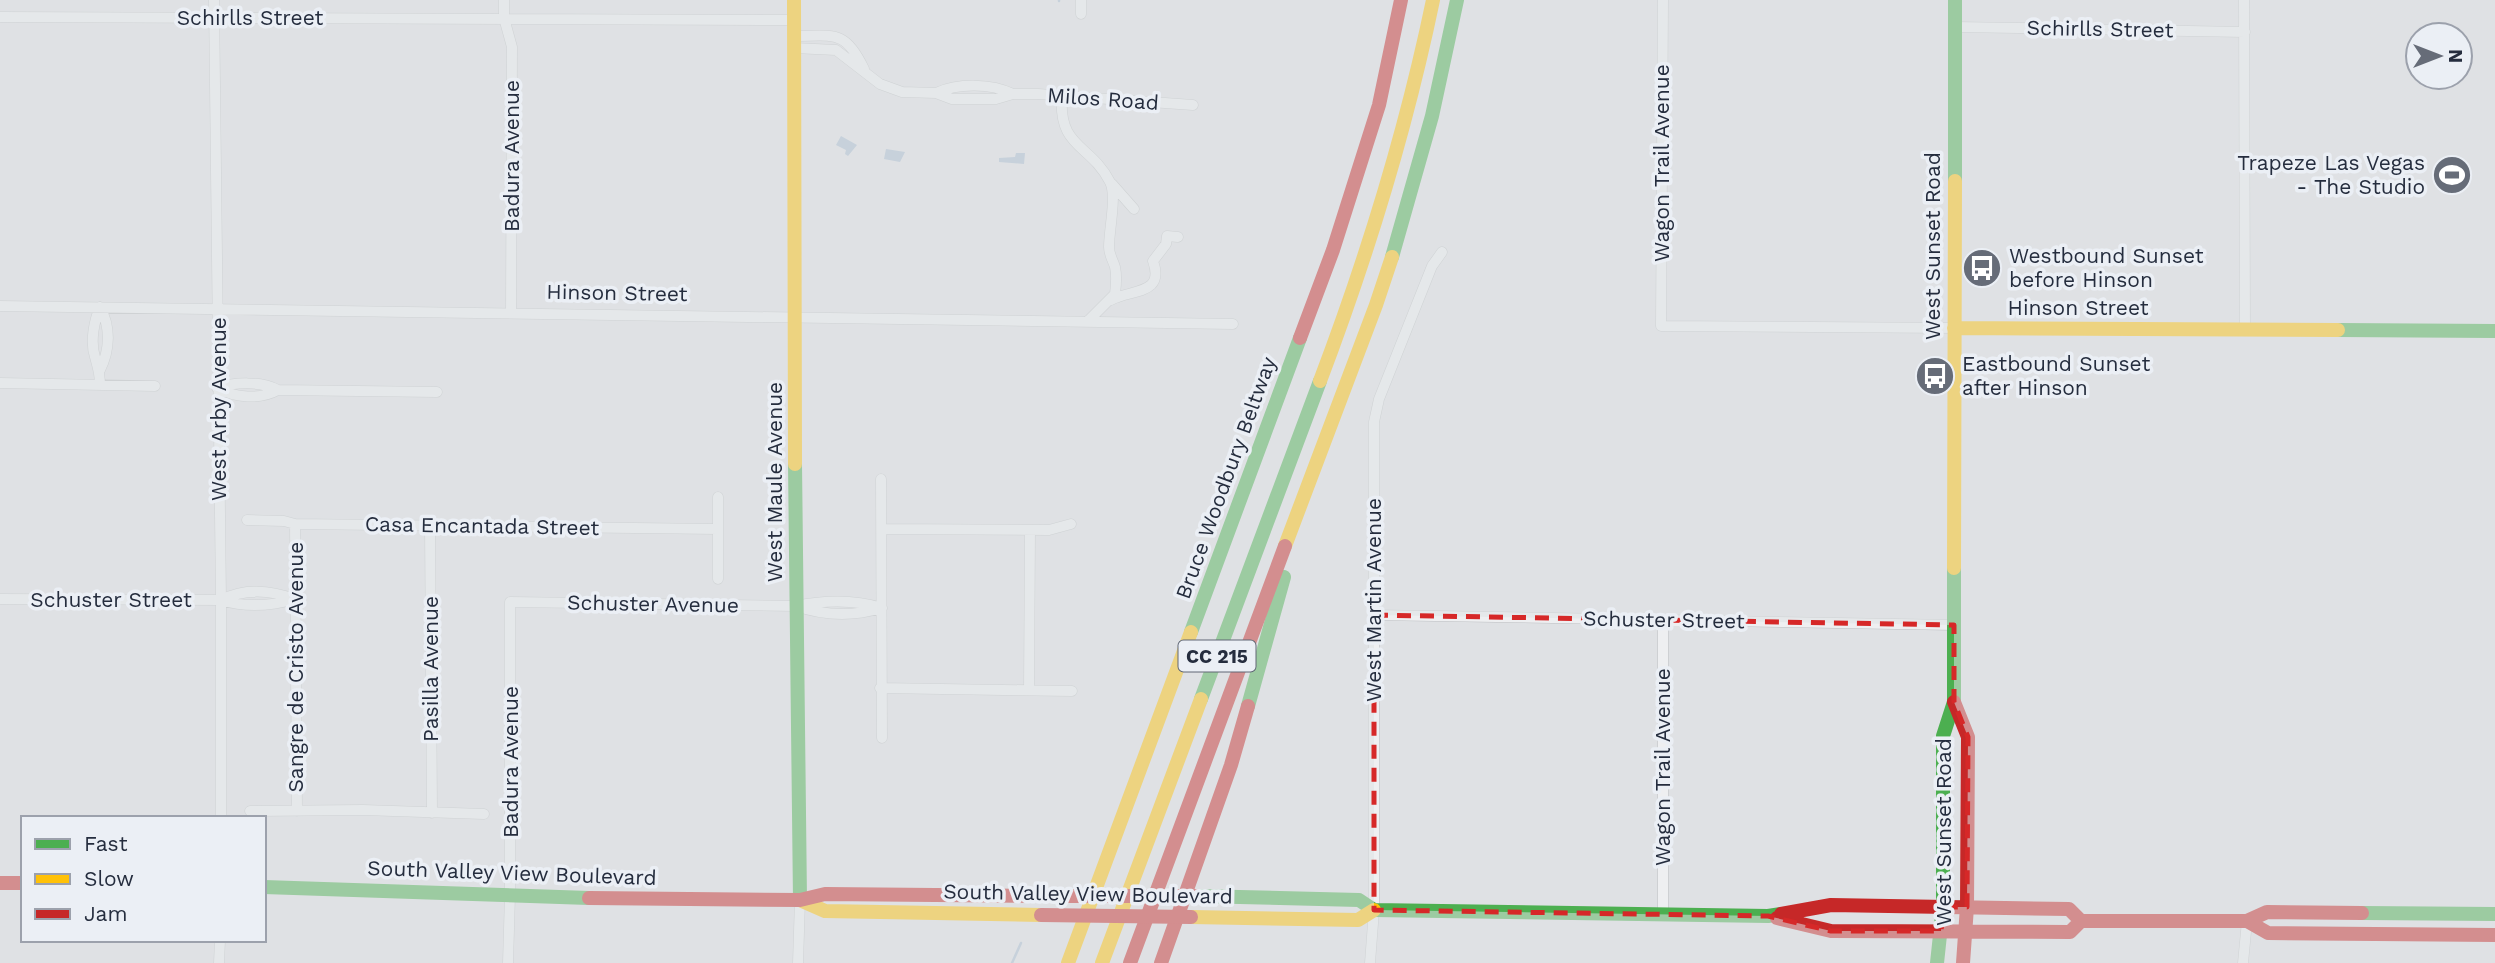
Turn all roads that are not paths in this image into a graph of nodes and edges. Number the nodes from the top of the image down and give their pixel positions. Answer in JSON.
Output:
{"nodes":[{"id":1,"x":215,"y":0,"type":"edge"},
{"id":2,"x":504,"y":0,"type":"edge"},
{"id":3,"x":794,"y":0,"type":"edge"},
{"id":4,"x":1081,"y":0,"type":"edge"},
{"id":5,"x":1401,"y":0,"type":"edge"},
{"id":6,"x":1433,"y":0,"type":"edge"},
{"id":7,"x":1457,"y":0,"type":"edge"},
{"id":8,"x":1663,"y":0,"type":"edge"},
{"id":9,"x":1955,"y":0,"type":"edge"},
{"id":10,"x":2244,"y":0,"type":"edge"},
{"id":11,"x":1081,"y":14,"type":"dead end"},
{"id":12,"x":0,"y":17,"type":"edge"},
{"id":13,"x":504,"y":18,"type":"junction"},
{"id":14,"x":215,"y":19,"type":"junction"},
{"id":15,"x":794,"y":20,"type":"junction"},
{"id":16,"x":1955,"y":27,"type":"junction"},
{"id":17,"x":2245,"y":32,"type":"junction"},
{"id":18,"x":794,"y":42,"type":"junction"},
{"id":19,"x":1062,"y":96,"type":"junction"},
{"id":20,"x":1193,"y":105,"type":"dead end"},
{"id":21,"x":1111,"y":184,"type":"junction"},
{"id":22,"x":1134,"y":209,"type":"dead end"},
{"id":23,"x":1178,"y":237,"type":"dead end"},
{"id":24,"x":1442,"y":252,"type":"dead end"},
{"id":25,"x":1108,"y":302,"type":"junction"},
{"id":26,"x":0,"y":306,"type":"edge"},
{"id":27,"x":100,"y":307,"type":"junction"},
{"id":28,"x":218,"y":309,"type":"junction"},
{"id":29,"x":511,"y":313,"type":"junction"},
{"id":30,"x":796,"y":316,"type":"junction"},
{"id":31,"x":1087,"y":322,"type":"junction"},
{"id":32,"x":1233,"y":324,"type":"dead end"},
{"id":33,"x":1661,"y":326,"type":"joint"},
{"id":34,"x":1954,"y":328,"type":"junction"},
{"id":35,"x":2245,"y":329,"type":"junction"},
{"id":36,"x":2495,"y":331,"type":"edge"},
{"id":37,"x":0,"y":383,"type":"edge"},
{"id":38,"x":100,"y":385,"type":"junction"},
{"id":39,"x":155,"y":386,"type":"dead end"},
{"id":40,"x":217,"y":388,"type":"junction"},
{"id":41,"x":437,"y":392,"type":"dead end"},
{"id":42,"x":1313,"y":468,"type":"junction"},
{"id":43,"x":881,"y":479,"type":"dead end"},
{"id":44,"x":718,"y":497,"type":"dead end"},
{"id":45,"x":247,"y":520,"type":"dead end"},
{"id":46,"x":295,"y":524,"type":"junction"},
{"id":47,"x":1071,"y":524,"type":"dead end"},
{"id":48,"x":430,"y":525,"type":"junction"},
{"id":49,"x":718,"y":529,"type":"junction"},
{"id":50,"x":882,"y":529,"type":"junction"},
{"id":51,"x":1030,"y":530,"type":"junction"},
{"id":52,"x":719,"y":579,"type":"dead end"},
{"id":53,"x":0,"y":599,"type":"edge"},
{"id":54,"x":296,"y":599,"type":"junction"},
{"id":55,"x":221,"y":600,"type":"junction"},
{"id":56,"x":510,"y":602,"type":"joint"},
{"id":57,"x":796,"y":606,"type":"junction"},
{"id":58,"x":881,"y":608,"type":"junction"},
{"id":59,"x":1374,"y":615,"type":"junction"},
{"id":60,"x":1663,"y":620,"type":"junction"},
{"id":61,"x":1954,"y":625,"type":"junction"},
{"id":62,"x":880,"y":688,"type":"junction"},
{"id":63,"x":1029,"y":690,"type":"junction"},
{"id":64,"x":1072,"y":691,"type":"dead end"},
{"id":65,"x":1954,"y":702,"type":"junction"},
{"id":66,"x":881,"y":738,"type":"dead end"},
{"id":67,"x":250,"y":811,"type":"dead end"},
{"id":68,"x":297,"y":811,"type":"junction"},
{"id":69,"x":432,"y":813,"type":"junction"},
{"id":70,"x":484,"y":814,"type":"dead end"},
{"id":71,"x":221,"y":816,"type":"edge"},
{"id":72,"x":0,"y":883,"type":"edge"},
{"id":73,"x":21,"y":883,"type":"edge"},
{"id":74,"x":266,"y":887,"type":"edge"},
{"id":75,"x":510,"y":895,"type":"junction"},
{"id":76,"x":800,"y":900,"type":"junction"},
{"id":77,"x":1943,"y":907,"type":"junction"},
{"id":78,"x":1967,"y":907,"type":"junction"},
{"id":79,"x":1374,"y":910,"type":"junction"},
{"id":80,"x":2495,"y":914,"type":"edge"},
{"id":81,"x":1663,"y":915,"type":"junction"},
{"id":82,"x":1768,"y":916,"type":"junction"},
{"id":83,"x":2081,"y":921,"type":"junction"},
{"id":84,"x":2247,"y":921,"type":"junction"},
{"id":85,"x":1941,"y":931,"type":"junction"},
{"id":86,"x":1966,"y":931,"type":"junction"},
{"id":87,"x":2495,"y":935,"type":"edge"},
{"id":88,"x":220,"y":942,"type":"edge"},
{"id":89,"x":219,"y":963,"type":"edge"},
{"id":90,"x":508,"y":963,"type":"edge"},
{"id":91,"x":798,"y":963,"type":"edge"},
{"id":92,"x":1068,"y":963,"type":"edge"},
{"id":93,"x":1102,"y":963,"type":"edge"},
{"id":94,"x":1130,"y":963,"type":"edge"},
{"id":95,"x":1161,"y":963,"type":"edge"},
{"id":96,"x":1370,"y":963,"type":"edge"},
{"id":97,"x":1937,"y":963,"type":"edge"},
{"id":98,"x":1963,"y":963,"type":"edge"},
{"id":99,"x":2243,"y":963,"type":"edge"}],
"edges":[{"from":1,"to":14,"type":"street","name":"West Arby Avenue"},
{"from":2,"to":13,"type":"street","name":"Badura Avenue"},
{"from":3,"to":15,"type":"main road","name":"West Maule Avenue"},
{"from":4,"to":11,"type":"street"},
{"from":5,"to":92,"type":"main road","name":"Bruce Woodbury Beltway","number":"CC 215"},
{"from":6,"to":93,"type":"main road","number":"CC 215"},
{"from":7,"to":42,"type":"main road","number":"CC 215"},
{"from":8,"to":33,"type":"street","name":"Wagon Trail Avenue"},
{"from":9,"to":16,"type":"main road","name":"West Sunset Road"},
{"from":10,"to":17,"type":"street"},
{"from":12,"to":14,"type":"street","name":"Schirlls Street"},
{"from":13,"to":14,"type":"street","name":"Schirlls Street"},
{"from":13,"to":15,"type":"street","name":"Schirlls Street"},
{"from":13,"to":29,"type":"street","name":"Badura Avenue"},
{"from":14,"to":28,"type":"street","name":"West Arby Avenue"},
{"from":15,"to":18,"type":"main road","name":"West Maule Avenue"},
{"from":16,"to":17,"type":"street","name":"Schirlls Street"},
{"from":16,"to":34,"type":"main road","name":"West Sunset Road"},
{"from":17,"to":35,"type":"street"},
{"from":18,"to":19,"type":"street","name":"Milos Road"},
{"from":18,"to":30,"type":"main road","name":"West Maule Avenue"},
{"from":19,"to":20,"type":"street","name":"Milos Road"},
{"from":19,"to":21,"type":"street"},
{"from":21,"to":22,"type":"street"},
{"from":21,"to":25,"type":"street"},
{"from":23,"to":25,"type":"street"},
{"from":24,"to":59,"type":"street","name":"West Martin Avenue"},
{"from":25,"to":31,"type":"street"},
{"from":26,"to":27,"type":"street","name":"Hinson Street"},
{"from":27,"to":28,"type":"street","name":"Hinson Street"},
{"from":27,"to":38,"type":"street"},
{"from":28,"to":29,"type":"street","name":"Hinson Street"},
{"from":28,"to":40,"type":"street","name":"West Arby Avenue"},
{"from":29,"to":30,"type":"street","name":"Hinson Street"},
{"from":30,"to":31,"type":"street","name":"Hinson Street"},
{"from":30,"to":57,"type":"main road","name":"West Maule Avenue"},
{"from":31,"to":32,"type":"street","name":"Hinson Street"},
{"from":33,"to":34,"type":"street","name":"Hinson Street"},
{"from":34,"to":35,"type":"main road","name":"Hinson Street"},
{"from":34,"to":61,"type":"main road","name":"West Sunset Road"},
{"from":35,"to":36,"type":"main road","name":"Hinson Street"},
{"from":37,"to":38,"type":"street"},
{"from":38,"to":39,"type":"street"},
{"from":40,"to":41,"type":"street"},
{"from":40,"to":55,"type":"street","name":"West Arby Avenue"},
{"from":42,"to":94,"type":"main road","number":"CC 215"},
{"from":42,"to":95,"type":"main road"},
{"from":43,"to":50,"type":"street"},
{"from":44,"to":49,"type":"street"},
{"from":45,"to":46,"type":"street","name":"Casa Encantada Street"},
{"from":46,"to":48,"type":"street","name":"Casa Encantada Street"},
{"from":46,"to":54,"type":"street","name":"Sangre de Cristo Avenue"},
{"from":47,"to":51,"type":"street"},
{"from":48,"to":49,"type":"street","name":"Casa Encantada Street"},
{"from":48,"to":69,"type":"street","name":"Pasilla Avenue"},
{"from":49,"to":52,"type":"street"},
{"from":50,"to":51,"type":"street"},
{"from":50,"to":58,"type":"street"},
{"from":51,"to":63,"type":"street"},
{"from":53,"to":55,"type":"street","name":"Schuster Street"},
{"from":54,"to":55,"type":"street","name":"Schuster Street"},
{"from":54,"to":68,"type":"street","name":"Sangre de Cristo Avenue"},
{"from":55,"to":71,"type":"street","name":"West Arby Avenue"},
{"from":56,"to":57,"type":"street","name":"Schuster Avenue"},
{"from":56,"to":75,"type":"street","name":"Badura Avenue"},
{"from":57,"to":58,"type":"street","name":"Schuster Avenue"},
{"from":57,"to":76,"type":"main road","name":"West Maule Avenue"},
{"from":58,"to":62,"type":"street"},
{"from":59,"to":60,"type":"street","name":"Schuster Street"},
{"from":59,"to":79,"type":"street","name":"West Martin Avenue"},
{"from":60,"to":61,"type":"street","name":"Schuster Street"},
{"from":60,"to":81,"type":"street","name":"Wagon Trail Avenue"},
{"from":61,"to":65,"type":"main road","name":"West Sunset Road"},
{"from":62,"to":63,"type":"street"},
{"from":62,"to":66,"type":"street"},
{"from":63,"to":64,"type":"street"},
{"from":65,"to":77,"type":"main road","name":"West Sunset Road"},
{"from":65,"to":78,"type":"main road","name":"West Sunset Road"},
{"from":67,"to":68,"type":"street"},
{"from":68,"to":69,"type":"street"},
{"from":69,"to":70,"type":"street"},
{"from":72,"to":73,"type":"main road"},
{"from":74,"to":75,"type":"main road","name":"South Valley View Boulevard"},
{"from":75,"to":76,"type":"main road","name":"South Valley View Boulevard"},
{"from":75,"to":90,"type":"street","name":"Badura Avenue"},
{"from":76,"to":79,"type":"main road","name":"South Valley View Boulevard","bridge":true},
{"from":76,"to":79,"type":"main road","name":"South Valley View Boulevard","bridge":true},
{"from":76,"to":91,"type":"street","name":"West Maule Avenue"},
{"from":77,"to":78,"type":"main road","name":"South Valley View Boulevard"},
{"from":77,"to":82,"type":"main road","name":"South Valley View Boulevard"},
{"from":77,"to":85,"type":"main road","name":"West Sunset Road"},
{"from":78,"to":83,"type":"main road","name":"South Valley View Boulevard"},
{"from":78,"to":86,"type":"main road","name":"West Sunset Road"},
{"from":79,"to":81,"type":"main road","name":"South Valley View Boulevard"},
{"from":79,"to":96,"type":"street","name":"West Martin Avenue"},
{"from":80,"to":84,"type":"main road","name":"South Valley View Boulevard"},
{"from":81,"to":82,"type":"main road","name":"South Valley View Boulevard"},
{"from":82,"to":85,"type":"main road","name":"South Valley View Boulevard"},
{"from":83,"to":84,"type":"main road","name":"South Valley View Boulevard"},
{"from":83,"to":86,"type":"main road","name":"South Valley View Boulevard"},
{"from":84,"to":87,"type":"main road","name":"South Valley View Boulevard"},
{"from":84,"to":99,"type":"street"},
{"from":85,"to":86,"type":"main road","name":"South Valley View Boulevard"},
{"from":85,"to":97,"type":"main road","name":"West Sunset Road"},
{"from":86,"to":98,"type":"main road","name":"West Sunset Road"},
{"from":88,"to":89,"type":"street"}]}
